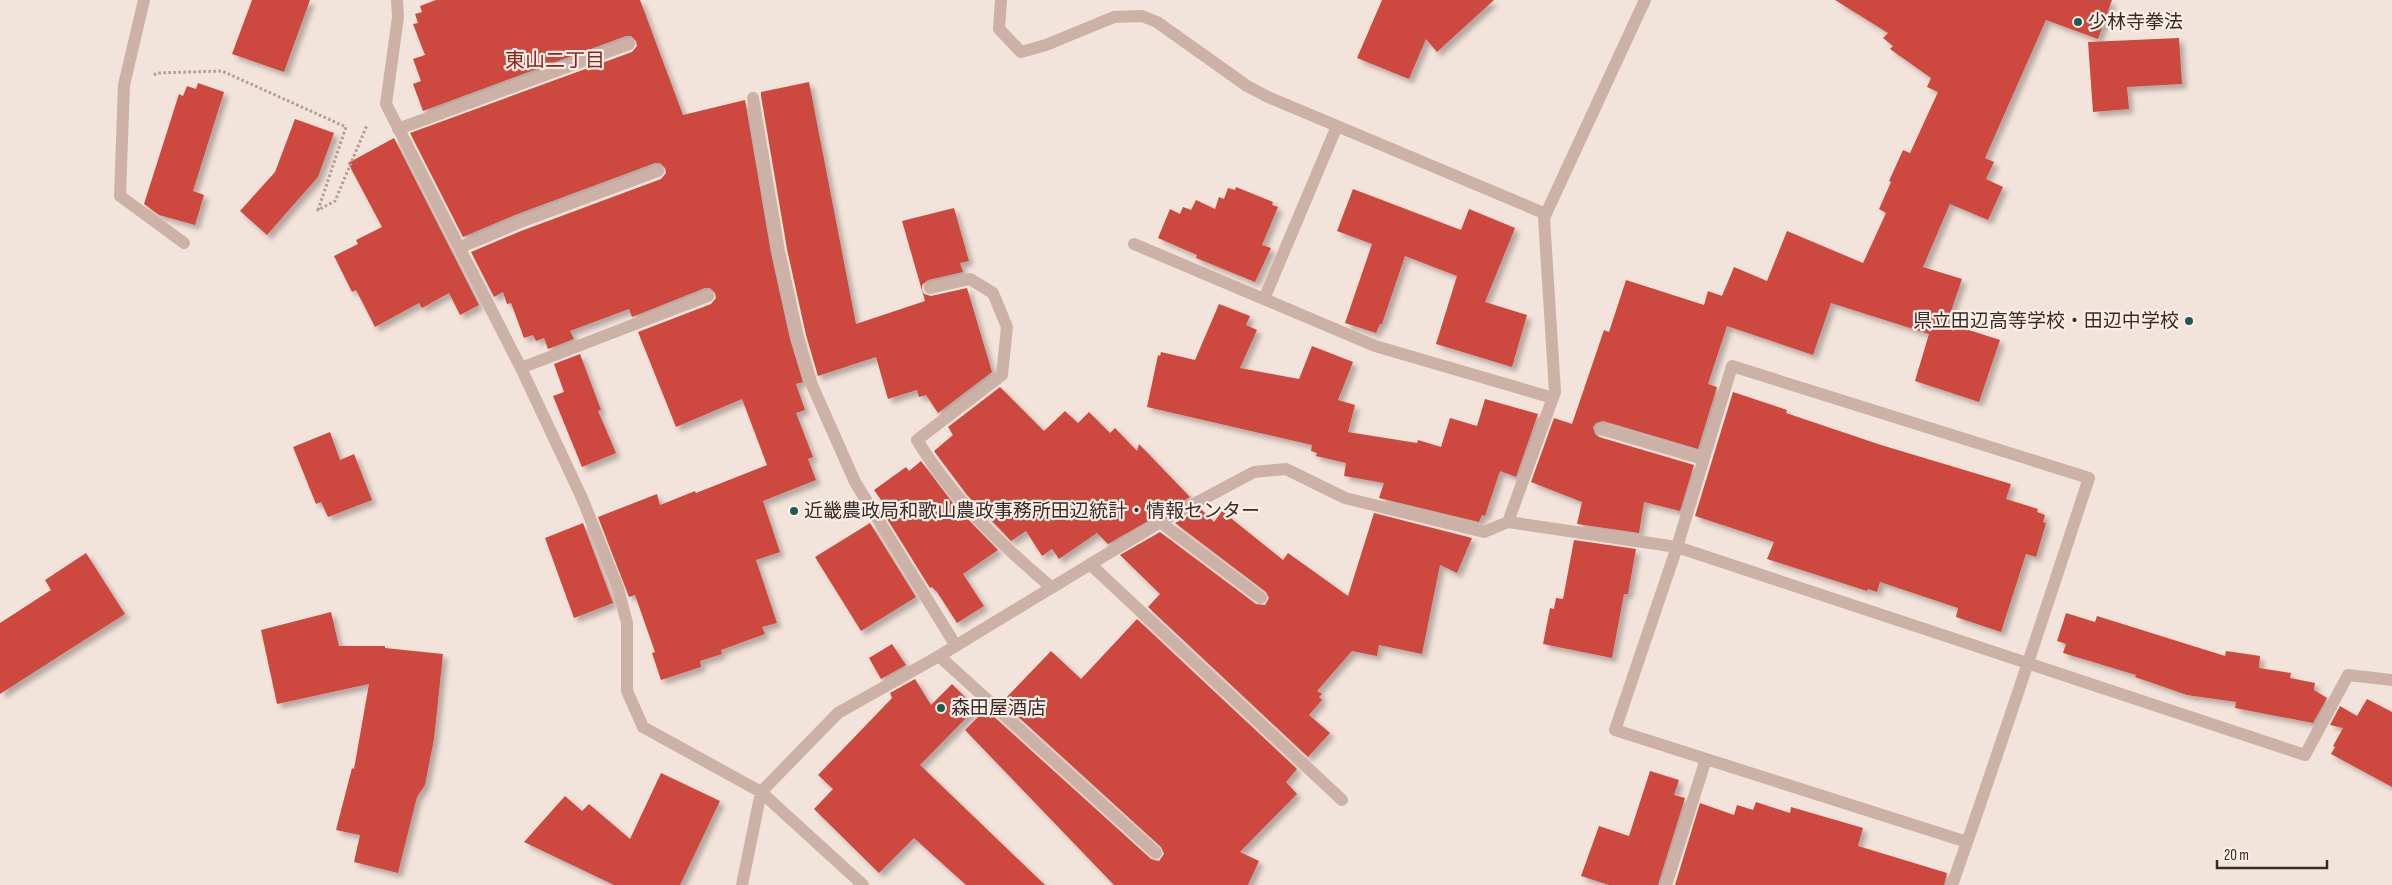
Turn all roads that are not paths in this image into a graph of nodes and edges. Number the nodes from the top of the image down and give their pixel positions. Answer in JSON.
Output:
{"nodes":[{"id":1,"x":144,"y":0,"type":"edge"},
{"id":2,"x":396,"y":0,"type":"edge"},
{"id":3,"x":1002,"y":0,"type":"edge"},
{"id":4,"x":1645,"y":0,"type":"edge"},
{"id":5,"x":629,"y":44,"type":"dead end"},
{"id":6,"x":753,"y":98,"type":"dead end"},
{"id":7,"x":1337,"y":126,"type":"junction"},
{"id":8,"x":398,"y":129,"type":"junction"},
{"id":9,"x":658,"y":171,"type":"dead end"},
{"id":10,"x":1546,"y":214,"type":"junction"},
{"id":11,"x":184,"y":243,"type":"dead end"},
{"id":12,"x":1134,"y":244,"type":"dead end"},
{"id":13,"x":461,"y":247,"type":"junction"},
{"id":14,"x":930,"y":288,"type":"dead end"},
{"id":15,"x":708,"y":296,"type":"dead end"},
{"id":16,"x":1264,"y":299,"type":"junction"},
{"id":17,"x":522,"y":368,"type":"junction"},
{"id":18,"x":1553,"y":398,"type":"junction"},
{"id":19,"x":1601,"y":429,"type":"dead end"},
{"id":20,"x":1703,"y":459,"type":"junction"},
{"id":21,"x":1160,"y":522,"type":"junction"},
{"id":22,"x":1508,"y":522,"type":"junction"},
{"id":23,"x":1677,"y":547,"type":"junction"},
{"id":24,"x":1090,"y":564,"type":"junction"},
{"id":25,"x":1051,"y":587,"type":"junction"},
{"id":26,"x":1261,"y":598,"type":"dead end"},
{"id":27,"x":956,"y":646,"type":"junction"},
{"id":28,"x":938,"y":656,"type":"junction"},
{"id":29,"x":2028,"y":662,"type":"junction"},
{"id":30,"x":2392,"y":680,"type":"edge"},
{"id":31,"x":1706,"y":759,"type":"junction"},
{"id":32,"x":761,"y":792,"type":"junction"},
{"id":33,"x":1342,"y":800,"type":"dead end"},
{"id":34,"x":1967,"y":842,"type":"junction"},
{"id":35,"x":1156,"y":852,"type":"dead end"},
{"id":36,"x":742,"y":885,"type":"edge"},
{"id":37,"x":862,"y":885,"type":"edge"},
{"id":38,"x":1666,"y":885,"type":"edge"},
{"id":39,"x":1952,"y":885,"type":"edge"}],
"edges":[{"from":1,"to":11,"type":"street"},
{"from":2,"to":8,"type":"street"},
{"from":3,"to":7,"type":"street"},
{"from":4,"to":10,"type":"street"},
{"from":5,"to":8,"type":"street"},
{"from":6,"to":27,"type":"street"},
{"from":7,"to":10,"type":"street"},
{"from":7,"to":16,"type":"street"},
{"from":8,"to":13,"type":"street"},
{"from":9,"to":13,"type":"street"},
{"from":10,"to":18,"type":"street"},
{"from":12,"to":16,"type":"street"},
{"from":13,"to":17,"type":"street"},
{"from":14,"to":25,"type":"street"},
{"from":15,"to":17,"type":"street"},
{"from":16,"to":18,"type":"street"},
{"from":17,"to":32,"type":"street"},
{"from":18,"to":22,"type":"street"},
{"from":19,"to":20,"type":"street"},
{"from":20,"to":23,"type":"street"},
{"from":20,"to":29,"type":"street"},
{"from":21,"to":22,"type":"street"},
{"from":21,"to":24,"type":"street"},
{"from":21,"to":26,"type":"street"},
{"from":22,"to":23,"type":"street"},
{"from":23,"to":29,"type":"street"},
{"from":23,"to":31,"type":"street"},
{"from":24,"to":25,"type":"street"},
{"from":24,"to":33,"type":"street"},
{"from":25,"to":27,"type":"street"},
{"from":27,"to":28,"type":"street"},
{"from":28,"to":32,"type":"street"},
{"from":28,"to":35,"type":"street"},
{"from":29,"to":30,"type":"street"},
{"from":29,"to":34,"type":"street"},
{"from":31,"to":34,"type":"street"},
{"from":31,"to":38,"type":"street"},
{"from":32,"to":36,"type":"street"},
{"from":32,"to":37,"type":"street"},
{"from":34,"to":39,"type":"street"}]}
